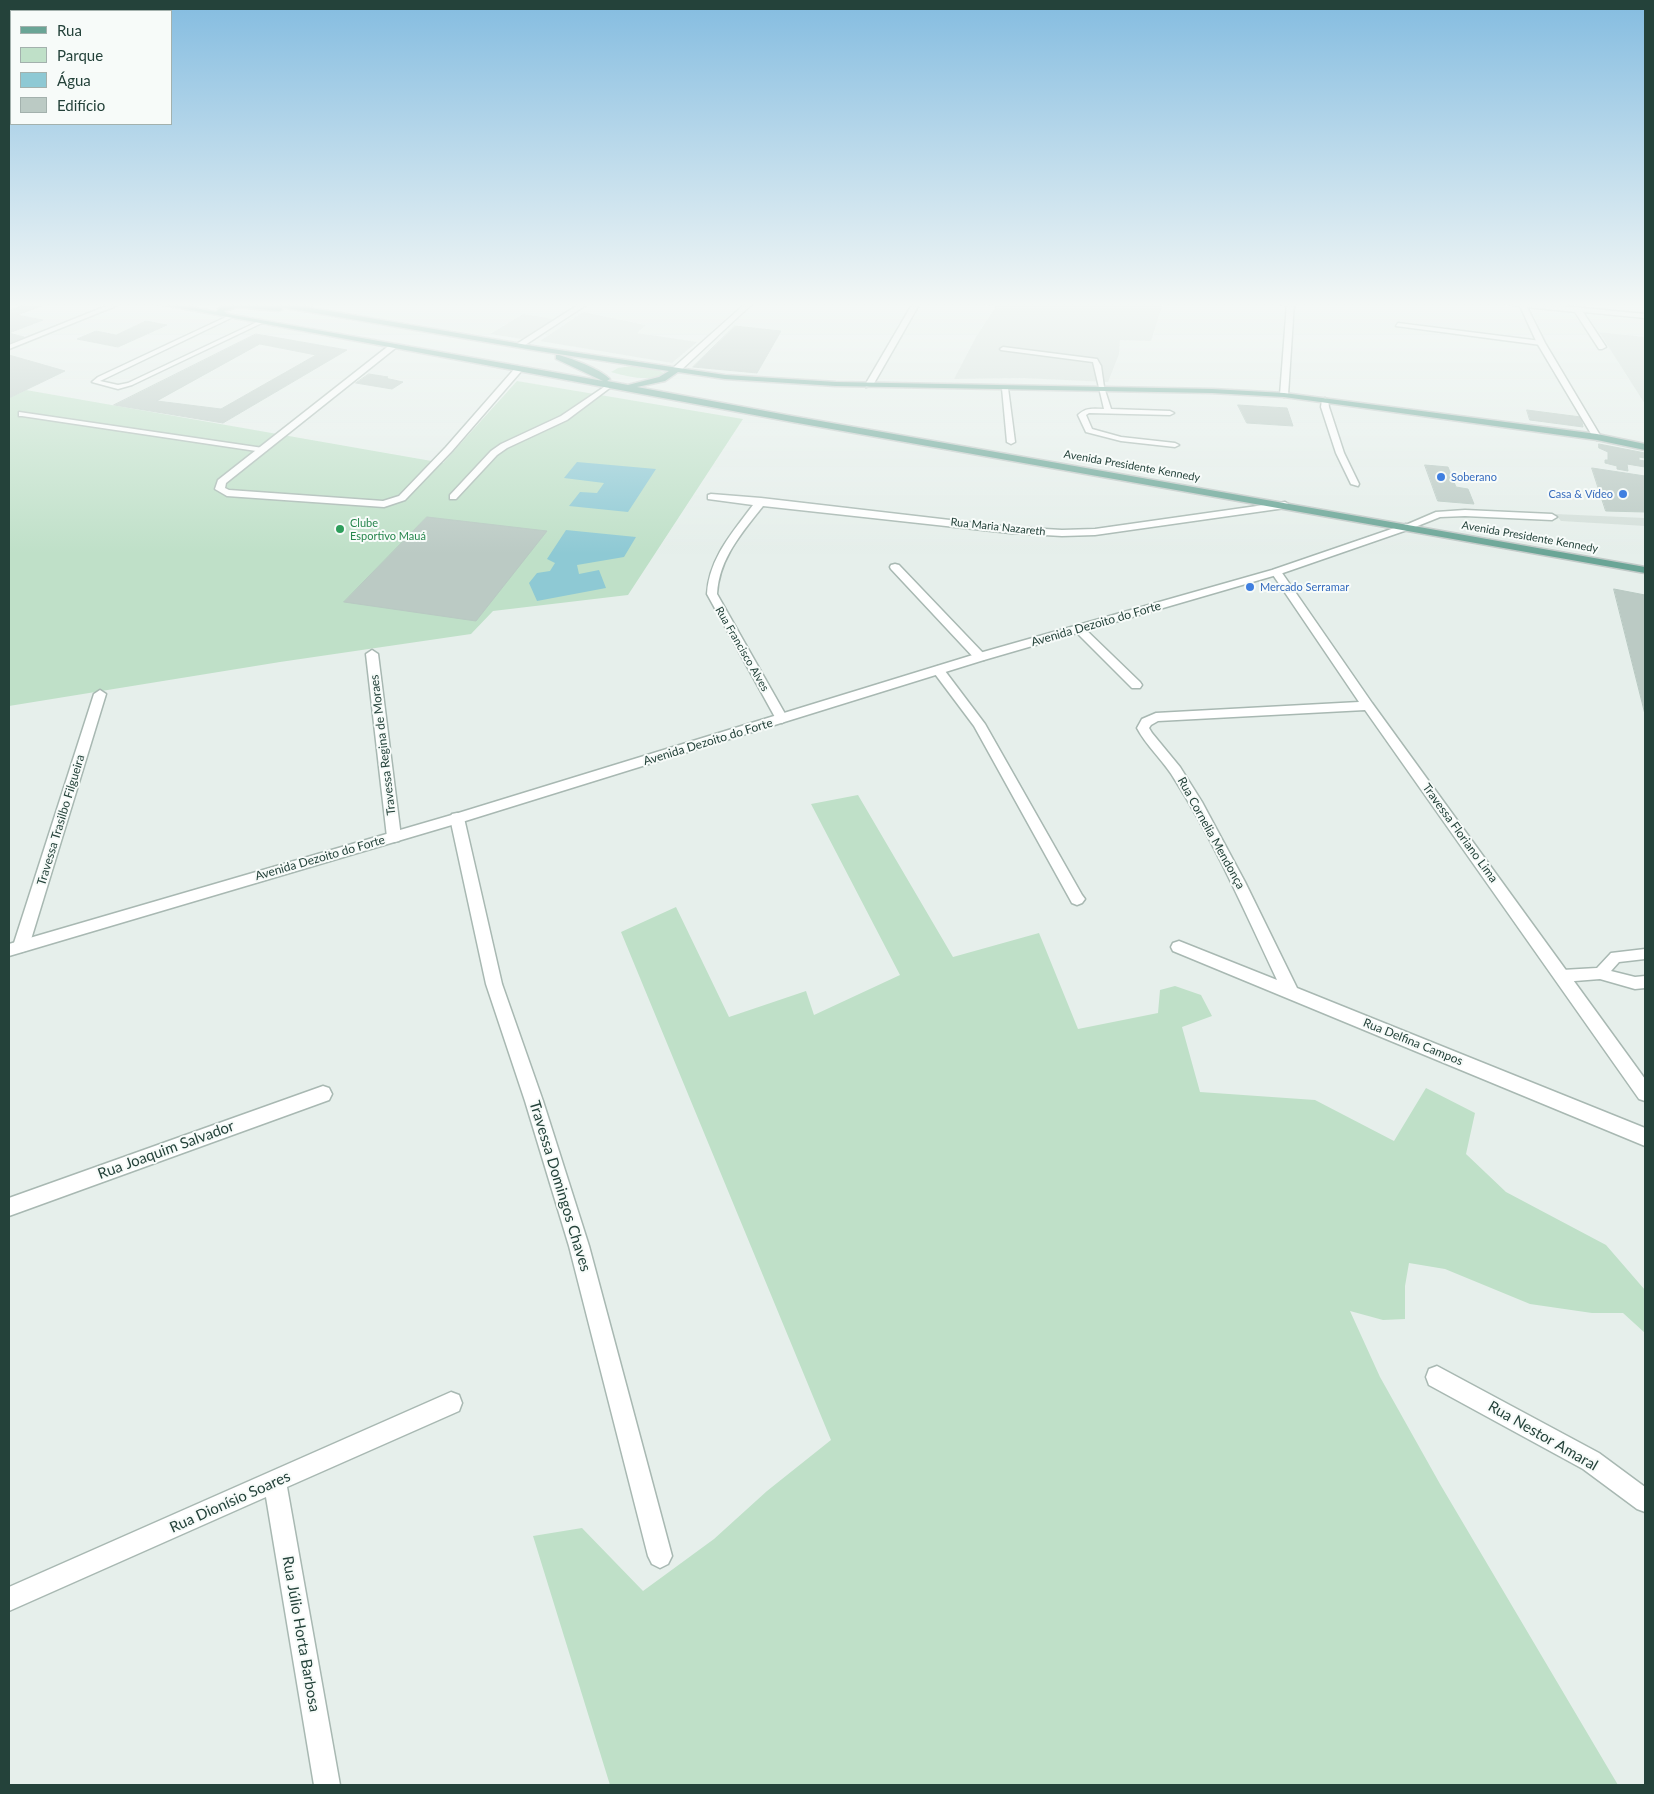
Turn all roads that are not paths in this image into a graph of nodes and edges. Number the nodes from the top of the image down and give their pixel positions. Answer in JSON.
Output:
{"nodes":[{"id":1,"x":342,"y":387,"type":"edge"},
{"id":2,"x":504,"y":387,"type":"edge"},
{"id":3,"x":609,"y":387,"type":"edge"},
{"id":4,"x":621,"y":387,"type":"edge"},
{"id":5,"x":631,"y":387,"type":"edge"},
{"id":6,"x":668,"y":387,"type":"edge"},
{"id":7,"x":947,"y":387,"type":"edge"},
{"id":8,"x":1285,"y":387,"type":"edge"},
{"id":9,"x":1567,"y":387,"type":"edge"},
{"id":10,"x":625,"y":388,"type":"junction"},
{"id":11,"x":1005,"y":388,"type":"junction"},
{"id":12,"x":1101,"y":389,"type":"junction"},
{"id":13,"x":1284,"y":395,"type":"junction"},
{"id":14,"x":673,"y":398,"type":"junction"},
{"id":15,"x":1324,"y":400,"type":"junction"},
{"id":16,"x":1108,"y":411,"type":"junction"},
{"id":17,"x":1170,"y":413,"type":"dead end"},
{"id":18,"x":22,"y":414,"type":"dead end"},
{"id":19,"x":1597,"y":437,"type":"junction"},
{"id":20,"x":1011,"y":442,"type":"dead end"},
{"id":21,"x":1175,"y":445,"type":"dead end"},
{"id":22,"x":1645,"y":447,"type":"edge"},
{"id":23,"x":263,"y":450,"type":"junction"},
{"id":24,"x":1355,"y":484,"type":"dead end"},
{"id":25,"x":453,"y":497,"type":"dead end"},
{"id":26,"x":711,"y":497,"type":"dead end"},
{"id":27,"x":761,"y":501,"type":"junction"},
{"id":28,"x":1285,"y":505,"type":"junction"},
{"id":29,"x":1552,"y":517,"type":"dead end"},
{"id":30,"x":1406,"y":528,"type":"junction"},
{"id":31,"x":896,"y":567,"type":"dead end"},
{"id":32,"x":1645,"y":570,"type":"edge"},
{"id":33,"x":1276,"y":572,"type":"junction"},
{"id":34,"x":1079,"y":629,"type":"junction"},
{"id":35,"x":372,"y":654,"type":"dead end"},
{"id":36,"x":980,"y":658,"type":"junction"},
{"id":37,"x":938,"y":670,"type":"junction"},
{"id":38,"x":1136,"y":685,"type":"dead end"},
{"id":39,"x":100,"y":694,"type":"dead end"},
{"id":40,"x":1368,"y":706,"type":"junction"},
{"id":41,"x":782,"y":719,"type":"junction"},
{"id":42,"x":457,"y":818,"type":"junction"},
{"id":43,"x":394,"y":837,"type":"junction"},
{"id":44,"x":1077,"y":899,"type":"dead end"},
{"id":45,"x":1179,"y":947,"type":"dead end"},
{"id":46,"x":15,"y":948,"type":"edge"},
{"id":47,"x":1645,"y":954,"type":"edge"},
{"id":48,"x":1600,"y":973,"type":"junction"},
{"id":49,"x":1562,"y":976,"type":"junction"},
{"id":50,"x":1645,"y":982,"type":"edge"},
{"id":51,"x":1290,"y":991,"type":"junction"},
{"id":52,"x":1645,"y":1093,"type":"edge"},
{"id":53,"x":323,"y":1094,"type":"dead end"},
{"id":54,"x":1645,"y":1137,"type":"edge"},
{"id":55,"x":9,"y":1206,"type":"edge"},
{"id":56,"x":1438,"y":1377,"type":"dead end"},
{"id":57,"x":451,"y":1404,"type":"dead end"},
{"id":58,"x":275,"y":1482,"type":"junction"},
{"id":59,"x":1645,"y":1501,"type":"edge"},
{"id":60,"x":660,"y":1556,"type":"dead end"},
{"id":61,"x":9,"y":1599,"type":"edge"},
{"id":62,"x":327,"y":1785,"type":"edge"}],
"edges":[{"from":1,"to":23,"type":"street"},
{"from":2,"to":23,"type":"street"},
{"from":3,"to":25,"type":"lane"},
{"from":4,"to":10,"type":"main road","name":"Avenida Presidente Kennedy"},
{"from":5,"to":10,"type":"main road"},
{"from":6,"to":14,"type":"main road"},
{"from":7,"to":11,"type":"main road"},
{"from":8,"to":13,"type":"street"},
{"from":9,"to":19,"type":"street"},
{"from":10,"to":14,"type":"main road","name":"Avenida Presidente Kennedy"},
{"from":11,"to":12,"type":"main road"},
{"from":11,"to":20,"type":"lane"},
{"from":12,"to":13,"type":"main road"},
{"from":12,"to":16,"type":"lane"},
{"from":13,"to":15,"type":"main road"},
{"from":14,"to":28,"type":"main road","name":"Avenida Presidente Kennedy"},
{"from":15,"to":19,"type":"main road"},
{"from":15,"to":24,"type":"lane"},
{"from":16,"to":17,"type":"lane"},
{"from":16,"to":21,"type":"lane"},
{"from":18,"to":23,"type":"lane"},
{"from":19,"to":22,"type":"main road"},
{"from":26,"to":27,"type":"street","name":"Rua Maria Nazareth"},
{"from":27,"to":28,"type":"street","name":"Rua Maria Nazareth"},
{"from":27,"to":41,"type":"street","name":"Rua Francisco Alves"},
{"from":28,"to":30,"type":"main road","name":"Avenida Presidente Kennedy"},
{"from":29,"to":30,"type":"street","name":"Avenida Dezoito do Forte"},
{"from":30,"to":32,"type":"main road","name":"Avenida Presidente Kennedy"},
{"from":30,"to":33,"type":"street","name":"Avenida Dezoito do Forte"},
{"from":31,"to":36,"type":"street"},
{"from":33,"to":34,"type":"street","name":"Avenida Dezoito do Forte"},
{"from":33,"to":40,"type":"street","name":"Travessa Floriano Lima"},
{"from":34,"to":36,"type":"street","name":"Avenida Dezoito do Forte"},
{"from":34,"to":38,"type":"street"},
{"from":35,"to":43,"type":"street","name":"Travessa Regina de Moraes"},
{"from":36,"to":37,"type":"street","name":"Avenida Dezoito do Forte"},
{"from":37,"to":41,"type":"street","name":"Avenida Dezoito do Forte"},
{"from":37,"to":44,"type":"street"},
{"from":39,"to":46,"type":"street","name":"Travessa Trasilbo Filgueira"},
{"from":40,"to":49,"type":"street","name":"Travessa Floriano Lima"},
{"from":40,"to":51,"type":"street","name":"Rua Cornelia Mendonça"},
{"from":41,"to":42,"type":"street","name":"Avenida Dezoito do Forte"},
{"from":42,"to":43,"type":"street","name":"Avenida Dezoito do Forte"},
{"from":42,"to":60,"type":"street","name":"Travessa Domingos Chaves"},
{"from":43,"to":46,"type":"street","name":"Avenida Dezoito do Forte"},
{"from":45,"to":51,"type":"street","name":"Rua Delfina Campos"},
{"from":47,"to":48,"type":"lane"},
{"from":48,"to":49,"type":"lane"},
{"from":48,"to":50,"type":"lane"},
{"from":49,"to":52,"type":"street","name":"Travessa Floriano Lima"},
{"from":51,"to":54,"type":"street","name":"Rua Delfina Campos"},
{"from":53,"to":55,"type":"street","name":"Rua Joaquim Salvador"},
{"from":56,"to":59,"type":"street","name":"Rua Nestor Amaral"},
{"from":57,"to":58,"type":"street","name":"Rua Dionísio Soares"},
{"from":58,"to":61,"type":"street","name":"Rua Dionísio Soares"},
{"from":58,"to":62,"type":"street","name":"Rua Júlio Horta Barbosa"}]}
